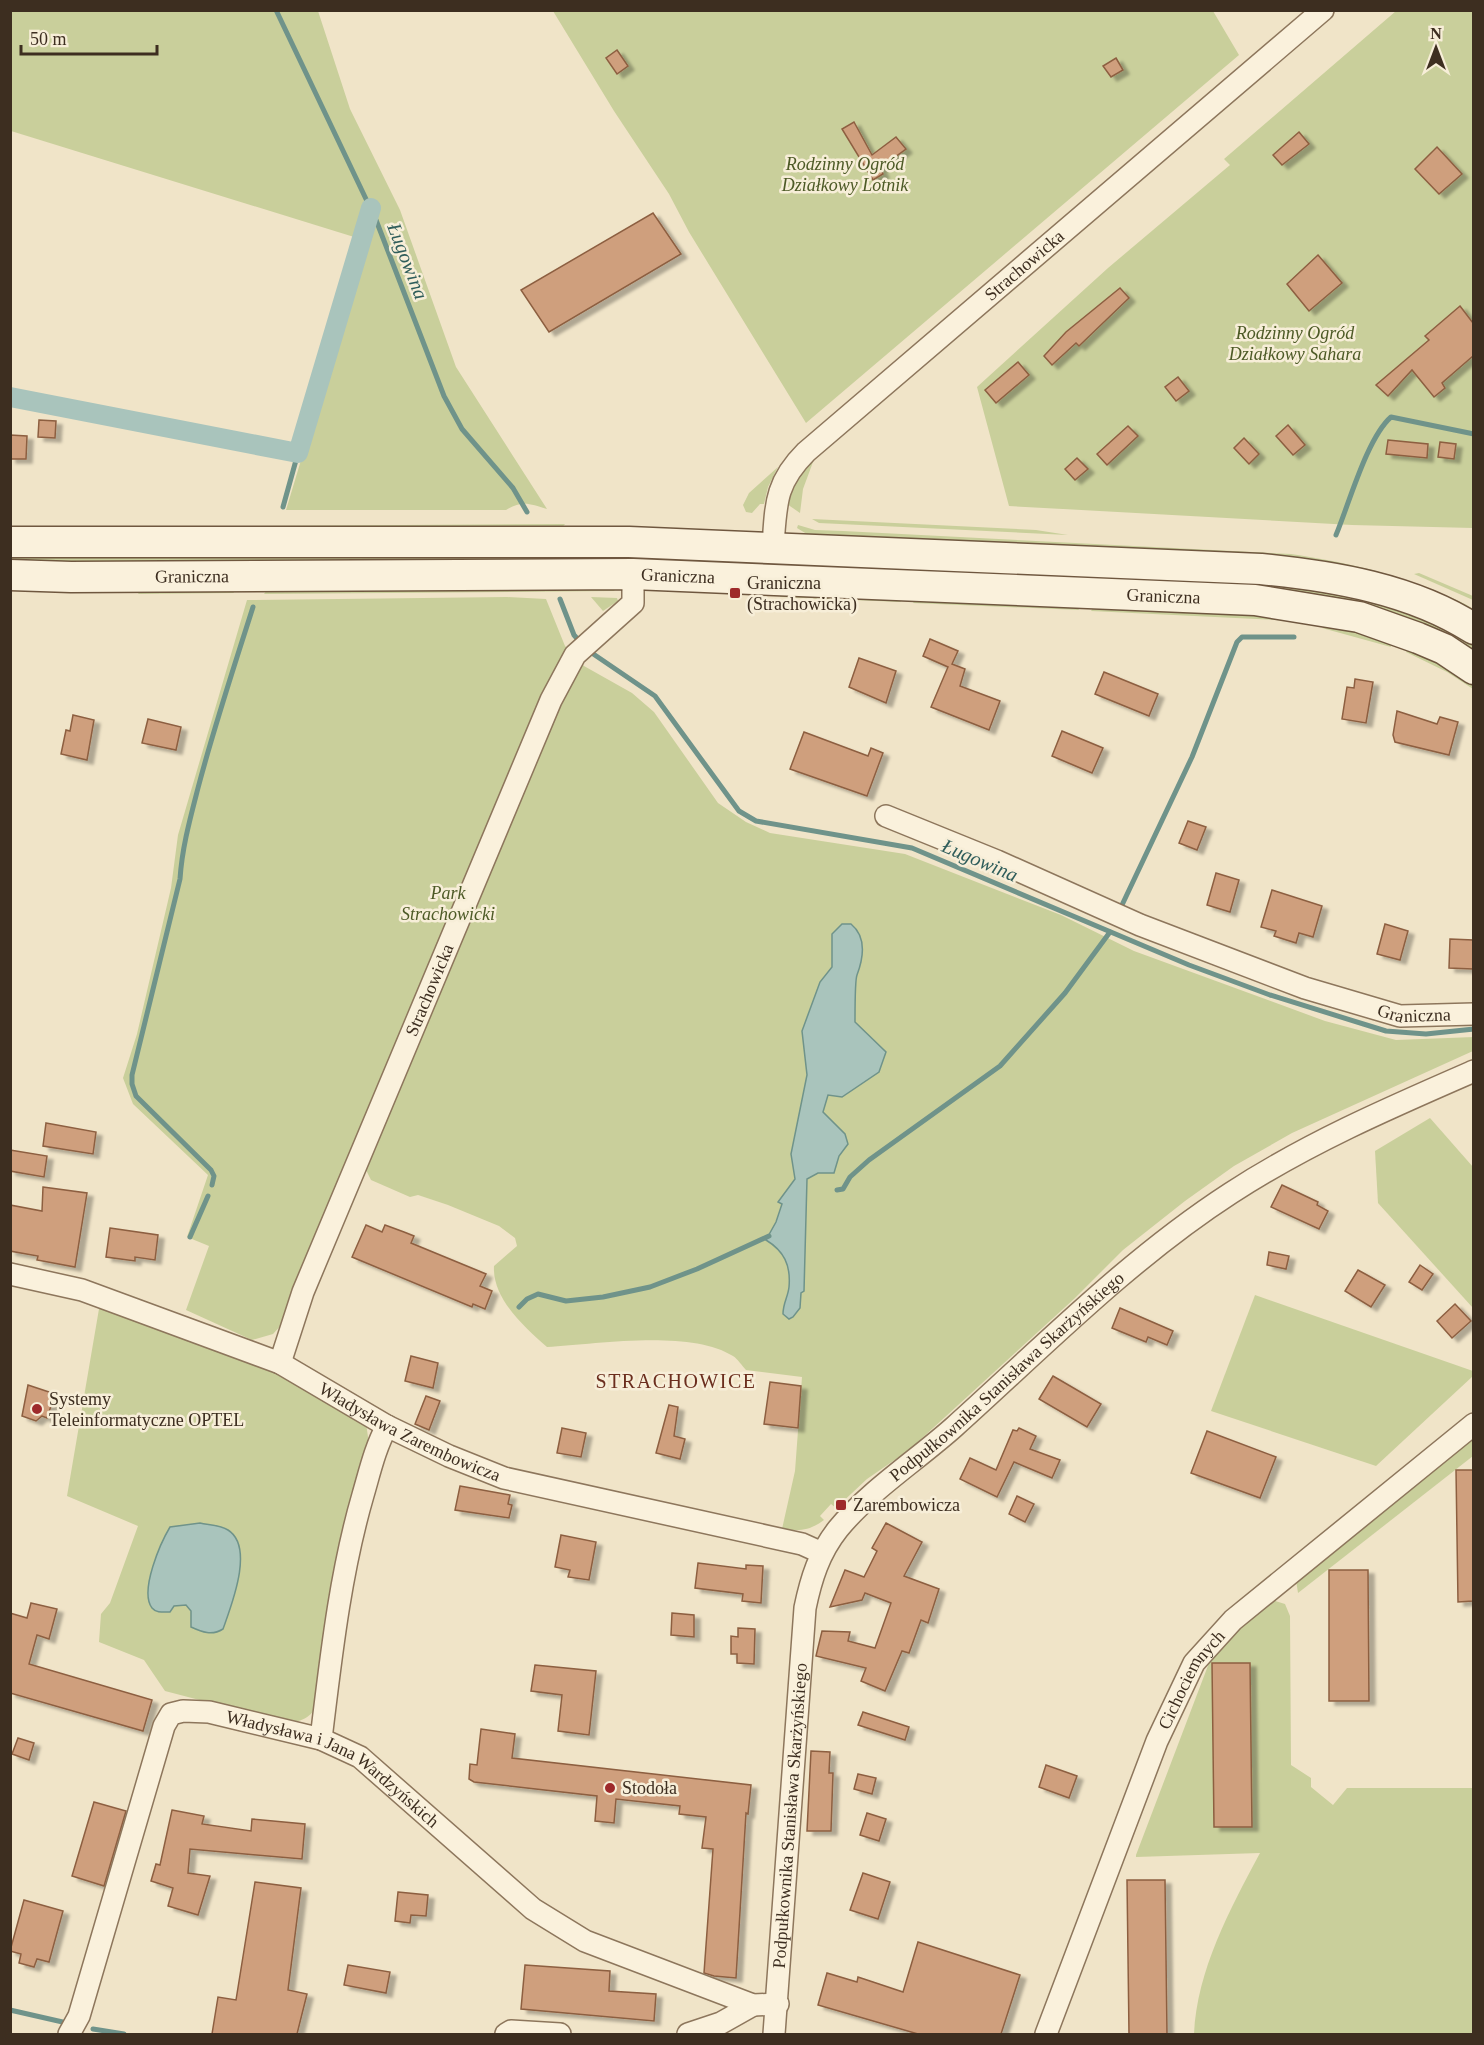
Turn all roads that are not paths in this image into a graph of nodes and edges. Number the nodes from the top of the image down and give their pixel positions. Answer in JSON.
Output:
{"nodes":[{"id":1,"x":1323,"y":10,"type":"edge"},
{"id":2,"x":10,"y":542,"type":"edge"},
{"id":3,"x":773,"y":546,"type":"junction"},
{"id":4,"x":633,"y":574,"type":"junction"},
{"id":5,"x":10,"y":575,"type":"edge"},
{"id":6,"x":1473,"y":629,"type":"edge"},
{"id":7,"x":1473,"y":669,"type":"edge"},
{"id":8,"x":886,"y":816,"type":"dead end"},
{"id":9,"x":1473,"y":1014,"type":"edge"},
{"id":10,"x":1473,"y":1071,"type":"edge"},
{"id":11,"x":10,"y":1274,"type":"edge"},
{"id":12,"x":280,"y":1363,"type":"junction"},
{"id":13,"x":1473,"y":1424,"type":"edge"},
{"id":14,"x":387,"y":1426,"type":"junction"},
{"id":15,"x":822,"y":1553,"type":"junction"},
{"id":16,"x":321,"y":1739,"type":"junction"},
{"id":17,"x":778,"y":2004,"type":"junction"},
{"id":18,"x":753,"y":2005,"type":"junction"},
{"id":19,"x":69,"y":2034,"type":"edge"},
{"id":20,"x":506,"y":2034,"type":"edge"},
{"id":21,"x":560,"y":2034,"type":"edge"},
{"id":22,"x":688,"y":2034,"type":"edge"},
{"id":23,"x":774,"y":2034,"type":"edge"},
{"id":24,"x":1046,"y":2034,"type":"edge"}],
"edges":[{"from":1,"to":3,"type":"street","name":"Strachowicka"},
{"from":2,"to":3,"type":"main road","name":"Graniczna"},
{"from":3,"to":6,"type":"main road","name":"Graniczna"},
{"from":4,"to":5,"type":"main road","name":"Graniczna"},
{"from":4,"to":7,"type":"main road","name":"Graniczna"},
{"from":4,"to":12,"type":"street","name":"Strachowicka"},
{"from":8,"to":9,"type":"street","name":"Graniczna"},
{"from":10,"to":15,"type":"street","name":"Podpułkownika Stanisława Skarżyńskiego"},
{"from":11,"to":12,"type":"street","name":"Władysława Zarembowicza"},
{"from":12,"to":14,"type":"street","name":"Władysława Zarembowicza"},
{"from":13,"to":24,"type":"street","name":"Cichociemnych"},
{"from":14,"to":15,"type":"street","name":"Władysława Zarembowicza"},
{"from":14,"to":16,"type":"street"},
{"from":15,"to":17,"type":"street","name":"Podpułkownika Stanisława Skarżyńskiego"},
{"from":16,"to":18,"type":"street","name":"Władysława i Jana Wardzyńskich"},
{"from":16,"to":19,"type":"street","name":"Władysława i Jana Wardzyńskich"},
{"from":17,"to":18,"type":"street","name":"Władysława i Jana Wardzyńskich"},
{"from":17,"to":23,"type":"street","name":"Podpułkownika Stanisława Skarżyńskiego"},
{"from":18,"to":22,"type":"street"},
{"from":20,"to":21,"type":"street"}]}
